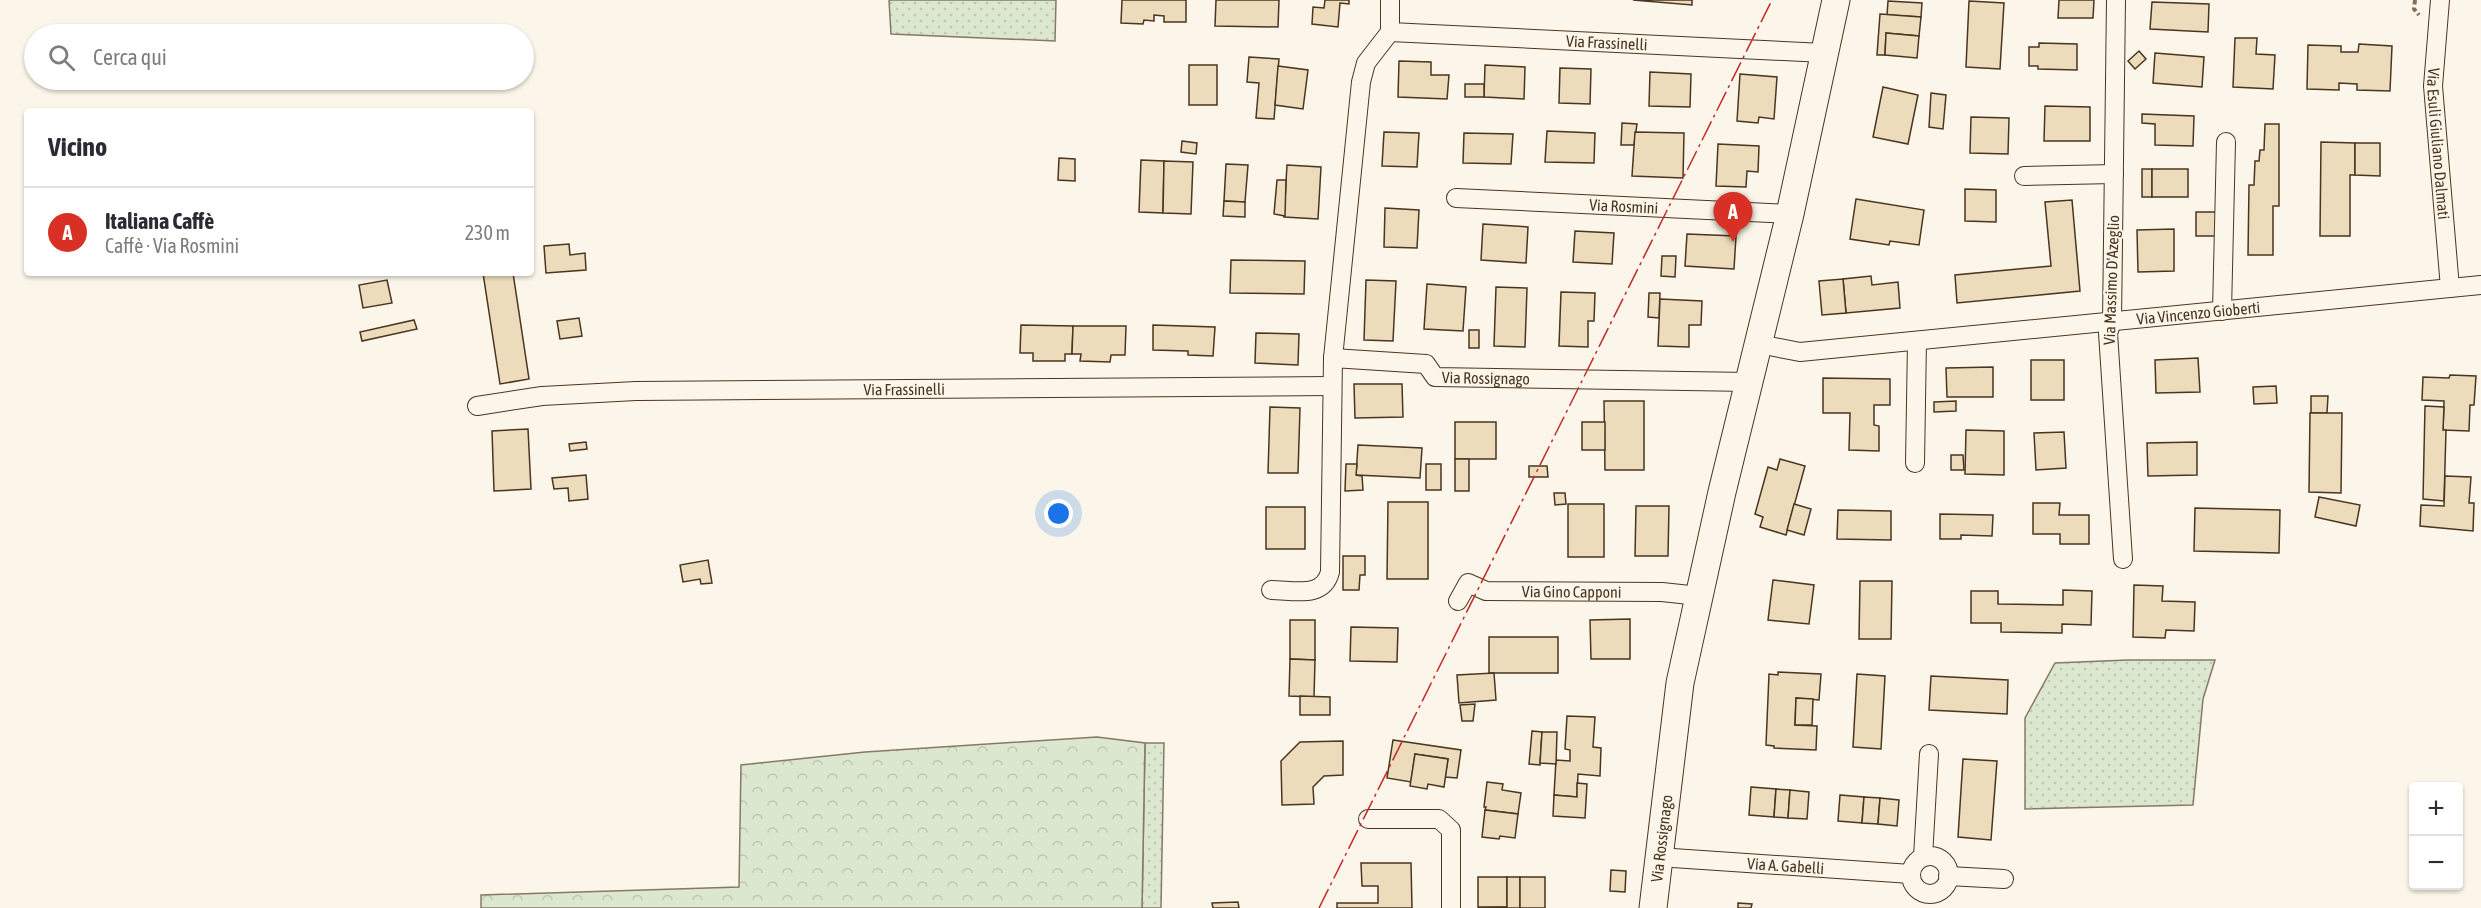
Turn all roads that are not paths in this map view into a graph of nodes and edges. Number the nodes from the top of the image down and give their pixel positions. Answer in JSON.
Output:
{"nodes":[{"id":1,"x":1390,"y":0,"type":"edge"},
{"id":2,"x":1836,"y":0,"type":"edge"},
{"id":3,"x":2116,"y":0,"type":"edge"},
{"id":4,"x":2440,"y":0,"type":"edge"},
{"id":5,"x":1390,"y":32,"type":"junction"},
{"id":6,"x":1824,"y":53,"type":"junction"},
{"id":7,"x":2226,"y":142,"type":"dead end"},
{"id":8,"x":2114,"y":174,"type":"junction"},
{"id":9,"x":2024,"y":176,"type":"dead end"},
{"id":10,"x":1456,"y":198,"type":"dead end"},
{"id":11,"x":1790,"y":214,"type":"junction"},
{"id":12,"x":2481,"y":285,"type":"edge"},
{"id":13,"x":2450,"y":288,"type":"junction"},
{"id":14,"x":2222,"y":311,"type":"junction"},
{"id":15,"x":2112,"y":322,"type":"junction"},
{"id":16,"x":1917,"y":341,"type":"junction"},
{"id":17,"x":1759,"y":345,"type":"junction"},
{"id":18,"x":1333,"y":358,"type":"junction"},
{"id":19,"x":1750,"y":382,"type":"junction"},
{"id":20,"x":1332,"y":386,"type":"junction"},
{"id":21,"x":477,"y":406,"type":"dead end"},
{"id":22,"x":1915,"y":463,"type":"dead end"},
{"id":23,"x":2123,"y":559,"type":"dead end"},
{"id":24,"x":1271,"y":590,"type":"dead end"},
{"id":25,"x":1698,"y":596,"type":"junction"},
{"id":26,"x":1458,"y":601,"type":"dead end"},
{"id":27,"x":1929,"y":754,"type":"dead end"},
{"id":28,"x":1368,"y":819,"type":"dead end"},
{"id":29,"x":1658,"y":857,"type":"junction"},
{"id":30,"x":1923,"y":857,"type":"junction"},
{"id":31,"x":1911,"y":874,"type":"junction"},
{"id":32,"x":1948,"y":876,"type":"junction"},
{"id":33,"x":2004,"y":879,"type":"dead end"},
{"id":34,"x":1921,"y":900,"type":"edge"},
{"id":35,"x":1451,"y":908,"type":"edge"},
{"id":36,"x":1653,"y":908,"type":"edge"}],
"edges":[{"from":1,"to":5,"type":"street"},
{"from":2,"to":6,"type":"street","name":"Via Rossignago"},
{"from":3,"to":8,"type":"street","name":"Via Massimo D'Azeglio"},
{"from":4,"to":13,"type":"street","name":"Via Esuli Giuliano Dalmati"},
{"from":5,"to":6,"type":"street","name":"Via Frassinelli"},
{"from":5,"to":18,"type":"street"},
{"from":6,"to":11,"type":"street","name":"Via Rossignago"},
{"from":7,"to":14,"type":"street"},
{"from":8,"to":9,"type":"street"},
{"from":8,"to":15,"type":"street","name":"Via Massimo D'Azeglio"},
{"from":10,"to":11,"type":"street","name":"Via Rosmini"},
{"from":11,"to":17,"type":"street","name":"Via Rossignago"},
{"from":12,"to":13,"type":"street","name":"Via Vincenzo Gioberti"},
{"from":13,"to":14,"type":"street","name":"Via Vincenzo Gioberti"},
{"from":14,"to":15,"type":"street","name":"Via Vincenzo Gioberti"},
{"from":15,"to":16,"type":"street","name":"Via Vincenzo Gioberti"},
{"from":15,"to":23,"type":"street","name":"Via Massimo D'Azeglio"},
{"from":16,"to":17,"type":"street","name":"Via Vincenzo Gioberti"},
{"from":16,"to":22,"type":"street"},
{"from":17,"to":19,"type":"street","name":"Via Rossignago"},
{"from":18,"to":19,"type":"street","name":"Via Rossignago"},
{"from":18,"to":20,"type":"street"},
{"from":19,"to":25,"type":"street","name":"Via Rossignago"},
{"from":20,"to":21,"type":"street","name":"Via Frassinelli"},
{"from":20,"to":24,"type":"street"},
{"from":25,"to":26,"type":"street","name":"Via Gino Capponi"},
{"from":25,"to":29,"type":"street","name":"Via Rossignago"},
{"from":27,"to":30,"type":"street"},
{"from":28,"to":35,"type":"street"},
{"from":29,"to":31,"type":"street","name":"Via A. Gabelli"},
{"from":29,"to":36,"type":"street","name":"Via Rossignago"},
{"from":30,"to":31,"type":"street"},
{"from":30,"to":32,"type":"street"},
{"from":31,"to":34,"type":"street"},
{"from":32,"to":33,"type":"street"},
{"from":32,"to":34,"type":"street"}]}
